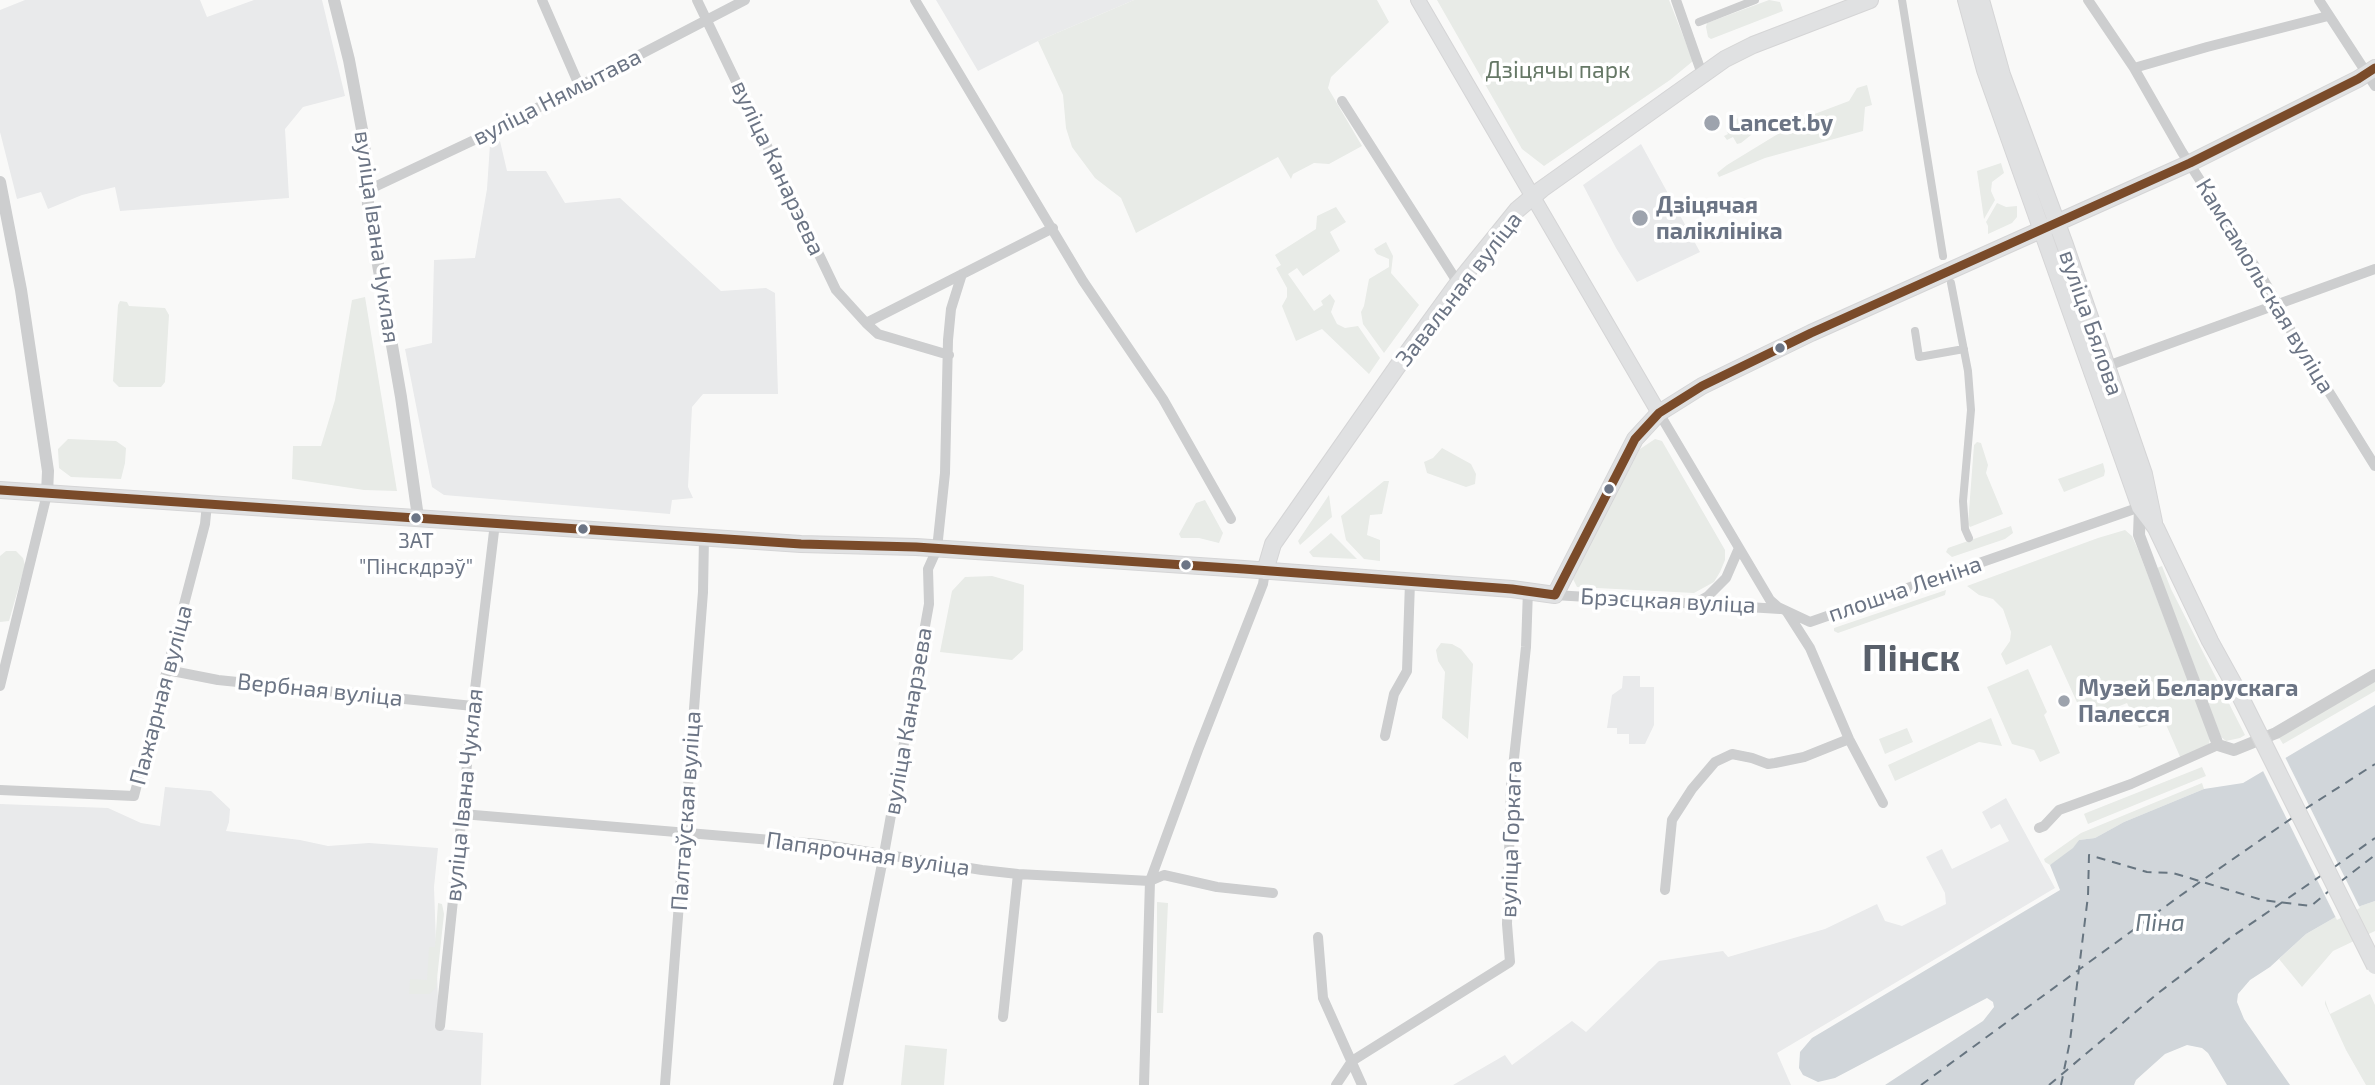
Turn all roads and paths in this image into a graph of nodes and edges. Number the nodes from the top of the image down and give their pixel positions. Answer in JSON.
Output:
{"nodes":[{"id":1,"x":334,"y":0,"type":"edge"},
{"id":2,"x":542,"y":0,"type":"edge"},
{"id":3,"x":697,"y":0,"type":"edge"},
{"id":4,"x":745,"y":0,"type":"edge"},
{"id":5,"x":915,"y":0,"type":"edge"},
{"id":6,"x":1418,"y":0,"type":"edge"},
{"id":7,"x":1676,"y":0,"type":"edge"},
{"id":8,"x":1755,"y":0,"type":"edge"},
{"id":9,"x":1870,"y":0,"type":"edge"},
{"id":10,"x":1902,"y":0,"type":"edge"},
{"id":11,"x":1966,"y":0,"type":"edge"},
{"id":12,"x":1980,"y":0,"type":"edge"},
{"id":13,"x":2088,"y":0,"type":"edge"},
{"id":14,"x":2319,"y":0,"type":"edge"},
{"id":15,"x":2328,"y":16,"type":"junction"},
{"id":16,"x":708,"y":20,"type":"junction"},
{"id":17,"x":1699,"y":22,"type":"dead end"},
{"id":18,"x":2134,"y":68,"type":"junction"},
{"id":19,"x":1702,"y":74,"type":"junction"},
{"id":20,"x":2372,"y":76,"type":"edge"},
{"id":21,"x":579,"y":85,"type":"junction"},
{"id":22,"x":1342,"y":101,"type":"dead end"},
{"id":23,"x":2190,"y":163,"type":"junction"},
{"id":24,"x":0,"y":182,"type":"edge"},
{"id":25,"x":368,"y":190,"type":"junction"},
{"id":26,"x":1533,"y":197,"type":"junction"},
{"id":27,"x":2049,"y":226,"type":"junction"},
{"id":28,"x":1053,"y":228,"type":"junction"},
{"id":29,"x":1943,"y":256,"type":"dead end"},
{"id":30,"x":2375,"y":269,"type":"edge"},
{"id":31,"x":962,"y":274,"type":"junction"},
{"id":32,"x":1458,"y":283,"type":"junction"},
{"id":33,"x":1951,"y":283,"type":"dead end"},
{"id":34,"x":2279,"y":306,"type":"junction"},
{"id":35,"x":866,"y":324,"type":"junction"},
{"id":36,"x":1914,"y":331,"type":"dead end"},
{"id":37,"x":1964,"y":349,"type":"junction"},
{"id":38,"x":949,"y":355,"type":"junction"},
{"id":39,"x":2100,"y":369,"type":"junction"},
{"id":40,"x":1659,"y":413,"type":"junction"},
{"id":41,"x":2375,"y":466,"type":"edge"},
{"id":42,"x":0,"y":490,"type":"edge"},
{"id":43,"x":47,"y":494,"type":"junction"},
{"id":44,"x":207,"y":504,"type":"junction"},
{"id":45,"x":2145,"y":505,"type":"junction"},
{"id":46,"x":418,"y":517,"type":"junction"},
{"id":47,"x":1231,"y":519,"type":"dead end"},
{"id":48,"x":495,"y":523,"type":"junction"},
{"id":49,"x":704,"y":537,"type":"junction"},
{"id":50,"x":1969,"y":538,"type":"dead end"},
{"id":51,"x":1739,"y":548,"type":"junction"},
{"id":52,"x":937,"y":549,"type":"junction"},
{"id":53,"x":1265,"y":571,"type":"junction"},
{"id":54,"x":1410,"y":582,"type":"junction"},
{"id":55,"x":1528,"y":590,"type":"junction"},
{"id":56,"x":1555,"y":594,"type":"junction"},
{"id":57,"x":1694,"y":604,"type":"junction"},
{"id":58,"x":1786,"y":610,"type":"junction"},
{"id":59,"x":167,"y":670,"type":"junction"},
{"id":60,"x":2375,"y":675,"type":"edge"},
{"id":61,"x":0,"y":686,"type":"edge"},
{"id":62,"x":473,"y":706,"type":"junction"},
{"id":63,"x":1385,"y":736,"type":"dead end"},
{"id":64,"x":1849,"y":739,"type":"junction"},
{"id":65,"x":2218,"y":746,"type":"junction"},
{"id":66,"x":0,"y":790,"type":"edge"},
{"id":67,"x":1883,"y":803,"type":"dead end"},
{"id":68,"x":462,"y":814,"type":"junction"},
{"id":69,"x":2039,"y":828,"type":"dead end"},
{"id":70,"x":684,"y":833,"type":"junction"},
{"id":71,"x":884,"y":854,"type":"junction"},
{"id":72,"x":1018,"y":874,"type":"junction"},
{"id":73,"x":1150,"y":881,"type":"junction"},
{"id":74,"x":1665,"y":890,"type":"dead end"},
{"id":75,"x":1273,"y":893,"type":"dead end"},
{"id":76,"x":1318,"y":937,"type":"dead end"},
{"id":77,"x":2375,"y":966,"type":"edge"},
{"id":78,"x":1003,"y":1017,"type":"dead end"},
{"id":79,"x":440,"y":1026,"type":"dead end"},
{"id":80,"x":1352,"y":1061,"type":"junction"},
{"id":81,"x":665,"y":1085,"type":"edge"},
{"id":82,"x":838,"y":1085,"type":"edge"},
{"id":83,"x":1144,"y":1085,"type":"edge"},
{"id":84,"x":1336,"y":1085,"type":"edge"},
{"id":85,"x":1362,"y":1085,"type":"edge"}],
"edges":[{"from":1,"to":25,"type":"street","name":"вуліца Івана Чуклая"},
{"from":2,"to":21,"type":"street"},
{"from":3,"to":16,"type":"street","name":"вуліца Канарэева"},
{"from":4,"to":16,"type":"street","name":"вуліца Нямытава"},
{"from":5,"to":28,"type":"street"},
{"from":6,"to":26,"type":"main road"},
{"from":7,"to":19,"type":"street"},
{"from":8,"to":17,"type":"street"},
{"from":9,"to":19,"type":"main road","name":"Завальная вуліца"},
{"from":10,"to":29,"type":"street"},
{"from":11,"to":27,"type":"main road","name":"вуліца Бялова"},
{"from":12,"to":27,"type":"main road","name":"вуліца Бялова"},
{"from":13,"to":18,"type":"street","name":"Камсамольская вуліца"},
{"from":14,"to":15,"type":"street"},
{"from":15,"to":18,"type":"street"},
{"from":15,"to":20,"type":"street"},
{"from":16,"to":21,"type":"street","name":"вуліца Нямытава"},
{"from":16,"to":35,"type":"street","name":"вуліца Канарэева"},
{"from":18,"to":23,"type":"street","name":"Камсамольская вуліца"},
{"from":19,"to":26,"type":"main road","name":"Завальная вуліца"},
{"from":20,"to":23,"type":"main road"},
{"from":21,"to":25,"type":"street","name":"вуліца Нямытава"},
{"from":22,"to":32,"type":"street"},
{"from":23,"to":27,"type":"main road"},
{"from":23,"to":34,"type":"street","name":"Камсамольская вуліца"},
{"from":24,"to":43,"type":"street"},
{"from":25,"to":46,"type":"street","name":"вуліца Івана Чуклая"},
{"from":26,"to":32,"type":"main road","name":"Завальная вуліца"},
{"from":26,"to":40,"type":"main road"},
{"from":27,"to":39,"type":"main road","name":"вуліца Бялова"},
{"from":27,"to":40,"type":"main road"},
{"from":28,"to":31,"type":"street"},
{"from":28,"to":47,"type":"street"},
{"from":30,"to":34,"type":"street"},
{"from":31,"to":35,"type":"street"},
{"from":31,"to":38,"type":"street","name":"вуліца Канарэева"},
{"from":32,"to":53,"type":"main road","name":"Завальная вуліца"},
{"from":33,"to":37,"type":"street"},
{"from":34,"to":39,"type":"street"},
{"from":34,"to":41,"type":"street","name":"Камсамольская вуліца"},
{"from":35,"to":38,"type":"street","name":"вуліца Канарэева"},
{"from":36,"to":37,"type":"street"},
{"from":37,"to":50,"type":"street"},
{"from":38,"to":52,"type":"street","name":"вуліца Канарэева"},
{"from":39,"to":45,"type":"main road","name":"вуліца Бялова"},
{"from":40,"to":51,"type":"street"},
{"from":40,"to":56,"type":"main road"},
{"from":42,"to":43,"type":"main road","name":"Брэсцкая вуліца"},
{"from":43,"to":44,"type":"main road","name":"Брэсцкая вуліца"},
{"from":43,"to":61,"type":"street"},
{"from":44,"to":46,"type":"main road","name":"Брэсцкая вуліца"},
{"from":44,"to":59,"type":"street","name":"Пажарная вуліца"},
{"from":45,"to":58,"type":"street","name":"плошча Леніна"},
{"from":45,"to":65,"type":"street","name":"вуліца Бялова"},
{"from":45,"to":77,"type":"main road","name":"вуліца Бялова","bridge":true},
{"from":46,"to":48,"type":"main road","name":"Брэсцкая вуліца"},
{"from":48,"to":49,"type":"main road","name":"Брэсцкая вуліца"},
{"from":48,"to":62,"type":"street","name":"вуліца Івана Чуклая"},
{"from":49,"to":52,"type":"main road","name":"Брэсцкая вуліца"},
{"from":49,"to":70,"type":"street","name":"Палтаўская вуліца"},
{"from":51,"to":57,"type":"street"},
{"from":51,"to":58,"type":"street"},
{"from":52,"to":53,"type":"main road","name":"Брэсцкая вуліца"},
{"from":52,"to":71,"type":"street","name":"вуліца Канарэева"},
{"from":53,"to":54,"type":"main road","name":"Брэсцкая вуліца"},
{"from":53,"to":73,"type":"street"},
{"from":54,"to":55,"type":"main road","name":"Брэсцкая вуліца"},
{"from":54,"to":63,"type":"street"},
{"from":55,"to":56,"type":"main road","name":"Брэсцкая вуліца"},
{"from":55,"to":80,"type":"street","name":"вуліца Горкага"},
{"from":56,"to":57,"type":"street","name":"Брэсцкая вуліца"},
{"from":57,"to":58,"type":"street","name":"Брэсцкая вуліца"},
{"from":58,"to":64,"type":"street","name":"плошча Леніна"},
{"from":59,"to":62,"type":"street","name":"Вербная вуліца"},
{"from":59,"to":66,"type":"street","name":"Пажарная вуліца"},
{"from":60,"to":65,"type":"street"},
{"from":62,"to":68,"type":"street","name":"вуліца Івана Чуклая"},
{"from":64,"to":67,"type":"street","name":"плошча Леніна"},
{"from":64,"to":74,"type":"street"},
{"from":65,"to":69,"type":"street"},
{"from":68,"to":70,"type":"street","name":"Папярочная вуліца"},
{"from":68,"to":79,"type":"street","name":"вуліца Івана Чуклая"},
{"from":70,"to":71,"type":"street","name":"Папярочная вуліца"},
{"from":70,"to":81,"type":"street","name":"Палтаўская вуліца"},
{"from":71,"to":72,"type":"street","name":"Папярочная вуліца"},
{"from":71,"to":82,"type":"street","name":"вуліца Канарэева"},
{"from":72,"to":73,"type":"street","name":"Папярочная вуліца"},
{"from":72,"to":78,"type":"street"},
{"from":73,"to":75,"type":"street","name":"Папярочная вуліца"},
{"from":73,"to":83,"type":"street"},
{"from":76,"to":80,"type":"street"},
{"from":80,"to":84,"type":"street"},
{"from":80,"to":85,"type":"street"}]}
